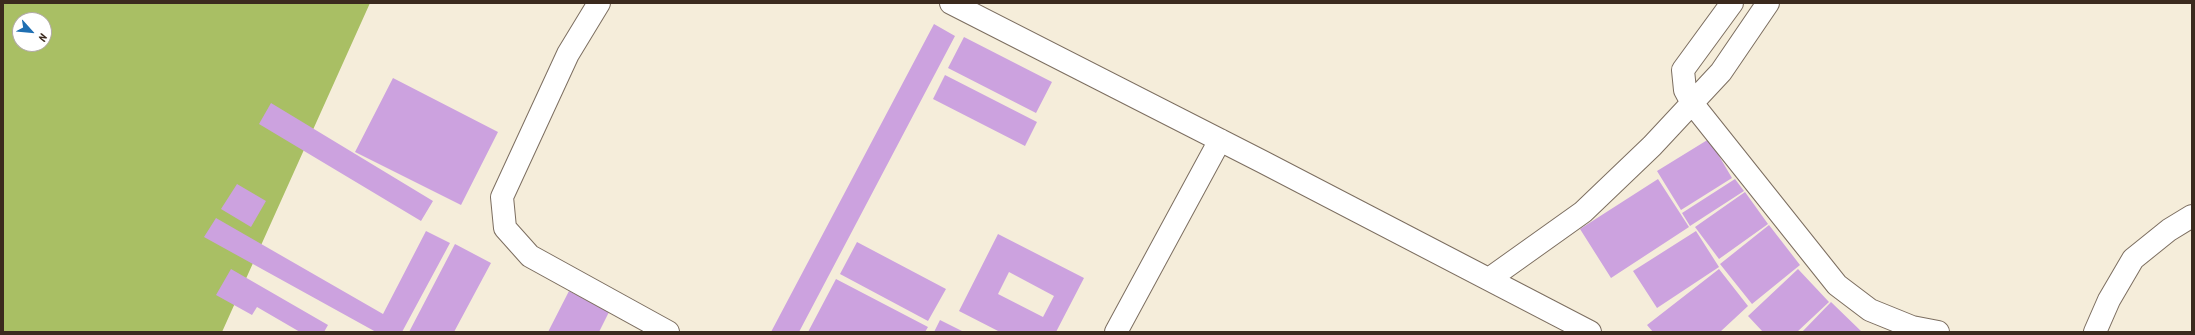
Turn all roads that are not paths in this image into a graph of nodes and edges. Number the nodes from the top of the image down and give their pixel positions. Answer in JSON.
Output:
{"nodes":[{"id":1,"x":599,"y":3,"type":"edge"},
{"id":2,"x":951,"y":3,"type":"edge"},
{"id":3,"x":1732,"y":3,"type":"edge"},
{"id":4,"x":1768,"y":3,"type":"edge"},
{"id":5,"x":1692,"y":103,"type":"junction"},
{"id":6,"x":1220,"y":140,"type":"junction"},
{"id":7,"x":2192,"y":216,"type":"edge"},
{"id":8,"x":1489,"y":280,"type":"junction"},
{"id":9,"x":668,"y":332,"type":"edge"},
{"id":10,"x":1116,"y":332,"type":"edge"},
{"id":11,"x":1590,"y":332,"type":"edge"},
{"id":12,"x":1938,"y":332,"type":"edge"},
{"id":13,"x":2096,"y":332,"type":"edge"}],
"edges":[{"from":1,"to":9,"type":"street"},
{"from":2,"to":6,"type":"street"},
{"from":3,"to":5,"type":"street"},
{"from":4,"to":5,"type":"street"},
{"from":5,"to":8,"type":"street"},
{"from":5,"to":12,"type":"street"},
{"from":6,"to":8,"type":"street"},
{"from":6,"to":10,"type":"street"},
{"from":7,"to":13,"type":"street"},
{"from":8,"to":11,"type":"street"}]}
